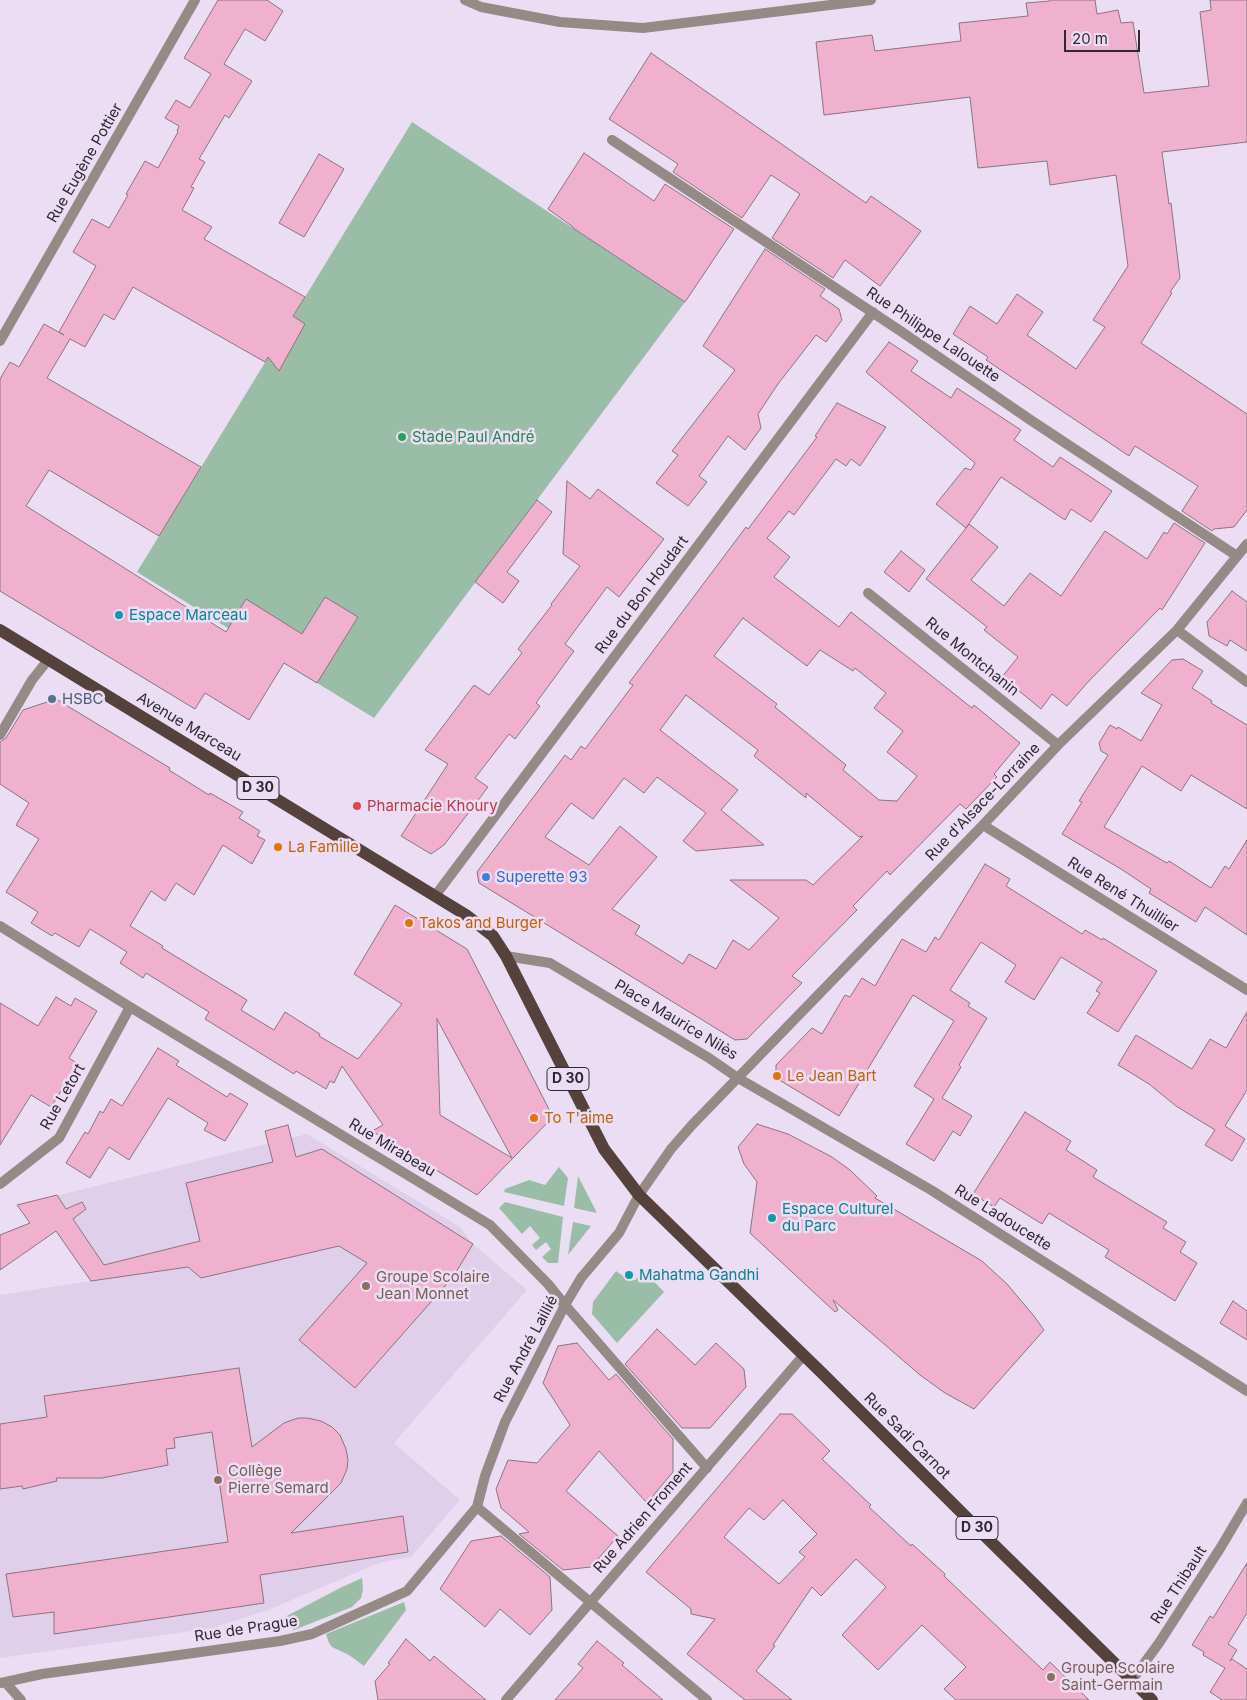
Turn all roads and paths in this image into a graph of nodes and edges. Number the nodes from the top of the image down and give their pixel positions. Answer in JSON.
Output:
{"nodes":[{"id":1,"x":195,"y":0,"type":"edge"},
{"id":2,"x":465,"y":0,"type":"edge"},
{"id":3,"x":871,"y":0,"type":"edge"},
{"id":4,"x":612,"y":140,"type":"dead end"},
{"id":5,"x":872,"y":312,"type":"junction"},
{"id":6,"x":0,"y":342,"type":"edge"},
{"id":7,"x":1247,"y":544,"type":"edge"},
{"id":8,"x":1237,"y":556,"type":"junction"},
{"id":9,"x":868,"y":593,"type":"dead end"},
{"id":10,"x":0,"y":630,"type":"edge"},
{"id":11,"x":1177,"y":630,"type":"junction"},
{"id":12,"x":48,"y":660,"type":"junction"},
{"id":13,"x":1247,"y":682,"type":"edge"},
{"id":14,"x":0,"y":735,"type":"edge"},
{"id":15,"x":1058,"y":745,"type":"junction"},
{"id":16,"x":983,"y":825,"type":"junction"},
{"id":17,"x":435,"y":896,"type":"junction"},
{"id":18,"x":0,"y":926,"type":"edge"},
{"id":19,"x":506,"y":956,"type":"junction"},
{"id":20,"x":1247,"y":990,"type":"edge"},
{"id":21,"x":130,"y":1007,"type":"junction"},
{"id":22,"x":738,"y":1078,"type":"junction"},
{"id":23,"x":0,"y":1184,"type":"edge"},
{"id":24,"x":639,"y":1195,"type":"junction"},
{"id":25,"x":565,"y":1305,"type":"junction"},
{"id":26,"x":803,"y":1356,"type":"junction"},
{"id":27,"x":1247,"y":1391,"type":"edge"},
{"id":28,"x":707,"y":1468,"type":"junction"},
{"id":29,"x":1247,"y":1503,"type":"edge"},
{"id":30,"x":477,"y":1507,"type":"junction"},
{"id":31,"x":460,"y":1528,"type":"joint"},
{"id":32,"x":590,"y":1602,"type":"junction"},
{"id":33,"x":1132,"y":1680,"type":"junction"},
{"id":34,"x":3,"y":1683,"type":"edge"},
{"id":35,"x":21,"y":1700,"type":"edge"},
{"id":36,"x":506,"y":1700,"type":"edge"},
{"id":37,"x":707,"y":1700,"type":"edge"},
{"id":38,"x":1152,"y":1700,"type":"edge"}],
"edges":[{"from":1,"to":6,"type":"street","name":"Rue Eugène Pottier"},
{"from":2,"to":3,"type":"street"},
{"from":4,"to":5,"type":"street","name":"Rue Philippe Lalouette"},
{"from":5,"to":8,"type":"street","name":"Rue Philippe Lalouette"},
{"from":5,"to":17,"type":"street","name":"Rue du Bon Houdart"},
{"from":7,"to":8,"type":"street","name":"Rue d'Alsace-Lorraine"},
{"from":8,"to":11,"type":"street","name":"Rue d'Alsace-Lorraine"},
{"from":9,"to":15,"type":"street","name":"Rue Montchanin"},
{"from":10,"to":12,"type":"main road","name":"Avenue Marceau","number":"D 30"},
{"from":11,"to":13,"type":"street"},
{"from":11,"to":15,"type":"street","name":"Rue d'Alsace-Lorraine"},
{"from":12,"to":14,"type":"street"},
{"from":12,"to":17,"type":"main road","name":"Avenue Marceau","number":"D 30"},
{"from":15,"to":16,"type":"street","name":"Rue d'Alsace-Lorraine"},
{"from":16,"to":20,"type":"street","name":"Rue René Thuillier"},
{"from":16,"to":22,"type":"street","name":"Rue d'Alsace-Lorraine"},
{"from":17,"to":19,"type":"main road","name":"Avenue Marceau","number":"D 30"},
{"from":18,"to":21,"type":"street","name":"Rue Mirabeau"},
{"from":19,"to":22,"type":"street","name":"Place Maurice Nilès"},
{"from":19,"to":24,"type":"main road","number":"D 30"},
{"from":21,"to":23,"type":"street","name":"Rue Letort"},
{"from":21,"to":25,"type":"street","name":"Rue Mirabeau"},
{"from":22,"to":24,"type":"street","name":"Place Maurice Nilès"},
{"from":22,"to":27,"type":"street","name":"Rue Ladoucette"},
{"from":24,"to":25,"type":"street","name":"Rue André Laillié"},
{"from":24,"to":26,"type":"main road","name":"Rue Sadi Carnot","number":"D 30"},
{"from":25,"to":28,"type":"street","name":"Rue Mirabeau"},
{"from":25,"to":30,"type":"street","name":"Rue André Laillié"},
{"from":26,"to":28,"type":"street","name":"Rue Adrien Froment"},
{"from":26,"to":33,"type":"main road","name":"Rue Sadi Carnot","number":"D 30"},
{"from":28,"to":32,"type":"street","name":"Rue Adrien Froment"},
{"from":29,"to":33,"type":"street","name":"Rue Thibault"},
{"from":30,"to":31,"type":"street","name":"Rue André Laillié"},
{"from":30,"to":32,"type":"street"},
{"from":31,"to":34,"type":"street","name":"Rue de Prague"},
{"from":32,"to":36,"type":"street","name":"Rue Adrien Froment"},
{"from":32,"to":37,"type":"street"},
{"from":33,"to":38,"type":"main road","name":"Rue Sadi Carnot","number":"D 30"},
{"from":34,"to":35,"type":"street"}]}
